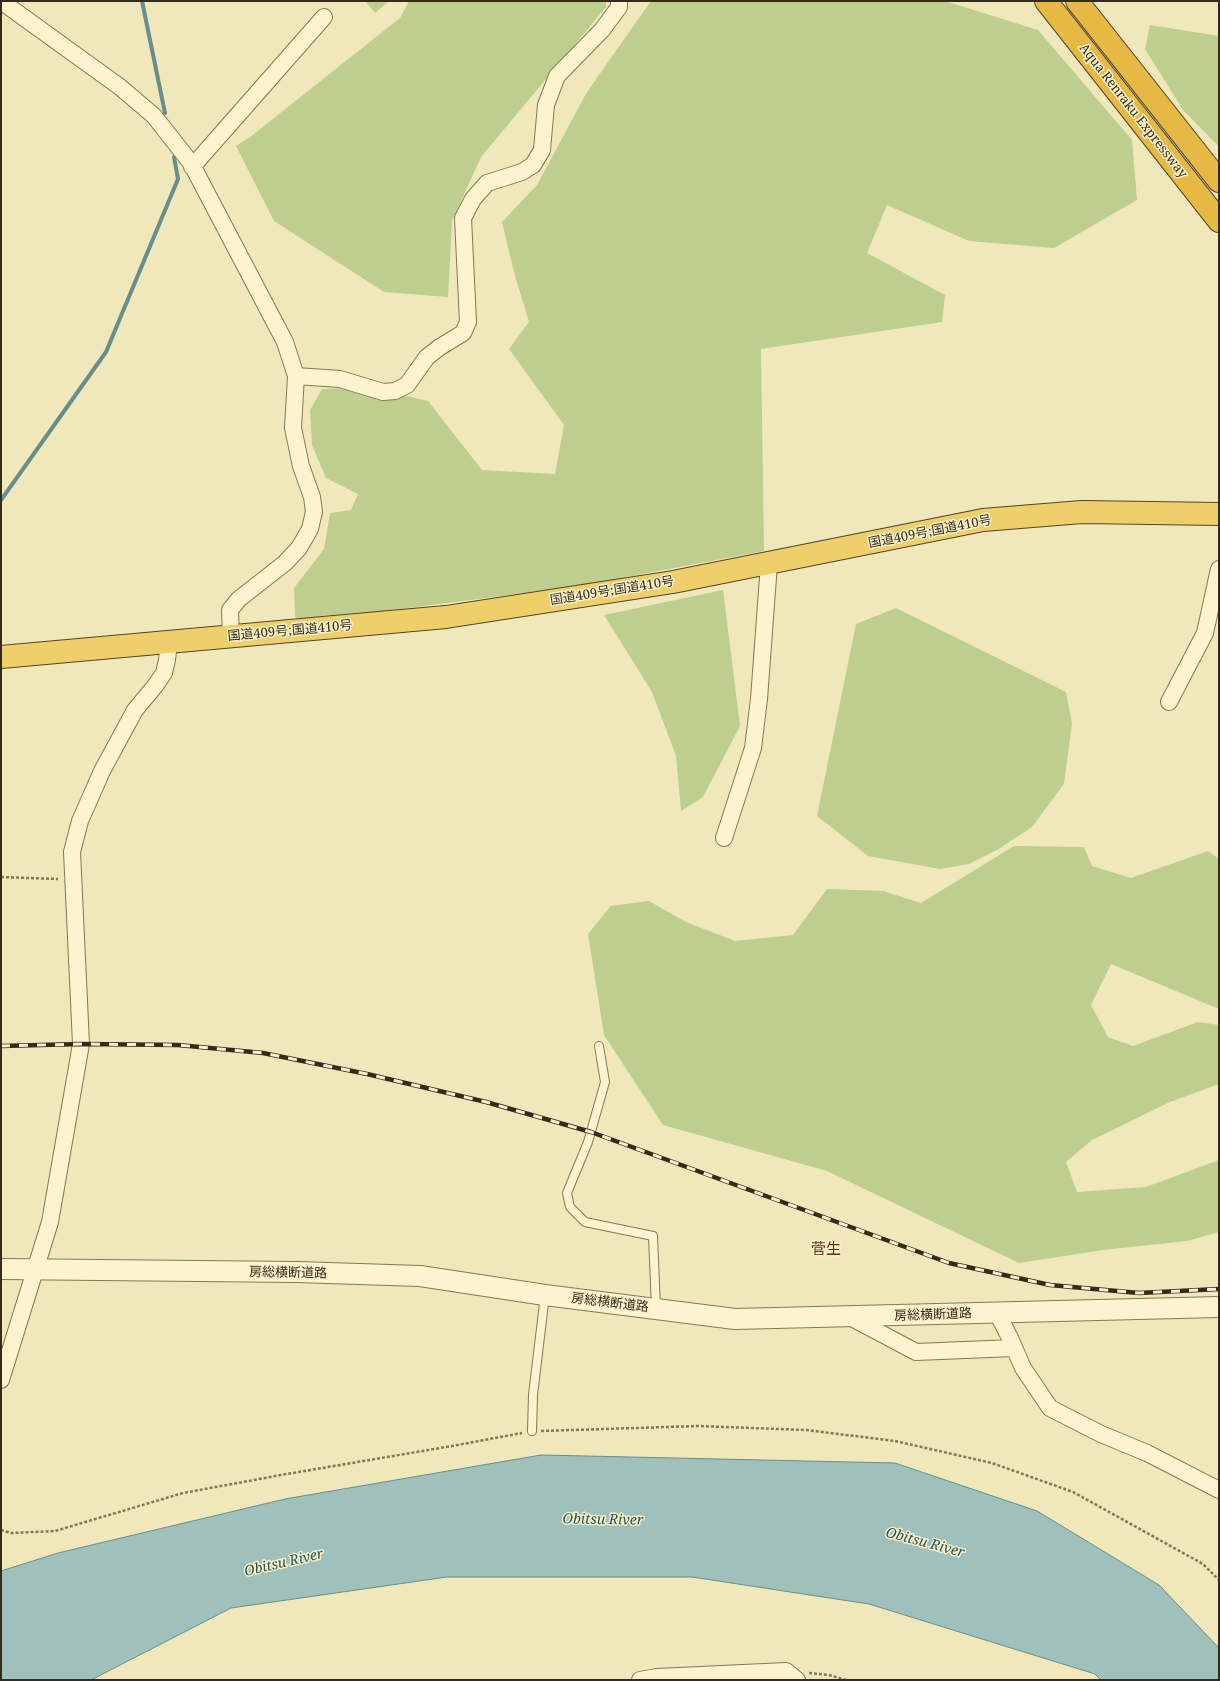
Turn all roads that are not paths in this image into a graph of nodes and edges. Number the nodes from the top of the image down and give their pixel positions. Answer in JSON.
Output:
{"nodes":[{"id":1,"x":2,"y":1,"type":"edge"},
{"id":2,"x":619,"y":1,"type":"edge"},
{"id":3,"x":1046,"y":1,"type":"edge"},
{"id":4,"x":1077,"y":1,"type":"edge"},
{"id":5,"x":324,"y":17,"type":"dead end"},
{"id":6,"x":192,"y":167,"type":"junction"},
{"id":7,"x":1219,"y":181,"type":"edge"},
{"id":8,"x":1219,"y":221,"type":"edge"},
{"id":9,"x":296,"y":376,"type":"junction"},
{"id":10,"x":1219,"y":514,"type":"edge"},
{"id":11,"x":769,"y":564,"type":"junction"},
{"id":12,"x":1219,"y":569,"type":"edge"},
{"id":13,"x":231,"y":636,"type":"junction"},
{"id":14,"x":169,"y":642,"type":"junction"},
{"id":15,"x":1,"y":657,"type":"edge"},
{"id":16,"x":1169,"y":702,"type":"dead end"},
{"id":17,"x":724,"y":838,"type":"dead end"},
{"id":18,"x":599,"y":1046,"type":"dead end"},
{"id":19,"x":1,"y":1269,"type":"edge"},
{"id":20,"x":35,"y":1270,"type":"junction"},
{"id":21,"x":544,"y":1295,"type":"junction"},
{"id":22,"x":1219,"y":1307,"type":"edge"},
{"id":23,"x":656,"y":1309,"type":"junction"},
{"id":24,"x":997,"y":1313,"type":"junction"},
{"id":25,"x":850,"y":1317,"type":"junction"},
{"id":26,"x":1014,"y":1348,"type":"junction"},
{"id":27,"x":1,"y":1380,"type":"edge"},
{"id":28,"x":532,"y":1431,"type":"road end"},
{"id":29,"x":1219,"y":1490,"type":"edge"},
{"id":30,"x":792,"y":1675,"type":"edge"},
{"id":31,"x":658,"y":1679,"type":"edge"},
{"id":32,"x":640,"y":1680,"type":"edge"}],
"edges":[{"from":1,"to":6,"type":"street"},
{"from":2,"to":9,"type":"street"},
{"from":3,"to":8,"type":"highway","name":"Aqua Renraku Expressway"},
{"from":4,"to":7,"type":"highway","name":"Aqua Renraku Expressway"},
{"from":5,"to":6,"type":"street"},
{"from":6,"to":9,"type":"street"},
{"from":9,"to":13,"type":"street"},
{"from":10,"to":11,"type":"highway","name":"国道409号;国道410号"},
{"from":11,"to":13,"type":"highway","name":"国道409号;国道410号"},
{"from":11,"to":17,"type":"street"},
{"from":12,"to":16,"type":"street"},
{"from":13,"to":14,"type":"highway","name":"国道409号;国道410号"},
{"from":14,"to":15,"type":"highway","name":"国道409号;国道410号"},
{"from":14,"to":20,"type":"street"},
{"from":18,"to":23,"type":"lane"},
{"from":19,"to":20,"type":"street","name":"房総横断道路"},
{"from":20,"to":21,"type":"street","name":"房総横断道路"},
{"from":20,"to":27,"type":"street"},
{"from":21,"to":23,"type":"street","name":"房総横断道路"},
{"from":21,"to":28,"type":"lane"},
{"from":22,"to":24,"type":"street","name":"房総横断道路"},
{"from":23,"to":25,"type":"street","name":"房総横断道路"},
{"from":24,"to":25,"type":"street","name":"房総横断道路"},
{"from":24,"to":26,"type":"street"},
{"from":25,"to":26,"type":"street"},
{"from":26,"to":29,"type":"street"},
{"from":30,"to":31,"type":"street"},
{"from":31,"to":32,"type":"street"}]}
